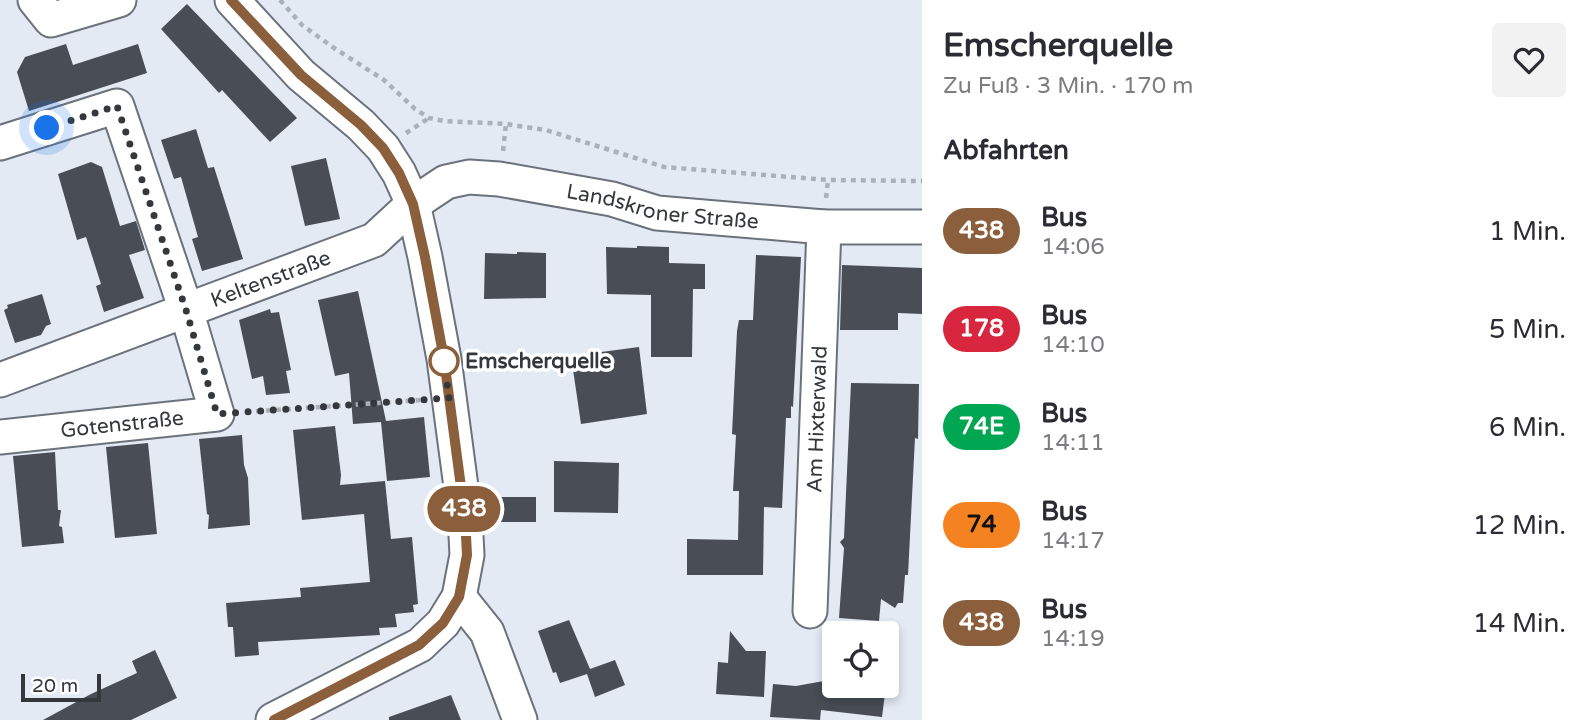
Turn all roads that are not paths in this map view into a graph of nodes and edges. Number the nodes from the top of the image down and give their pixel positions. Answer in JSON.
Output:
{"nodes":[{"id":1,"x":35,"y":0,"type":"edge"},
{"id":2,"x":119,"y":0,"type":"edge"},
{"id":3,"x":232,"y":0,"type":"edge"},
{"id":4,"x":0,"y":143,"type":"edge"},
{"id":5,"x":413,"y":204,"type":"junction"},
{"id":6,"x":824,"y":227,"type":"junction"},
{"id":7,"x":922,"y":228,"type":"edge"},
{"id":8,"x":186,"y":310,"type":"junction"},
{"id":9,"x":0,"y":380,"type":"edge"},
{"id":10,"x":0,"y":438,"type":"edge"},
{"id":11,"x":459,"y":597,"type":"junction"},
{"id":12,"x":810,"y":611,"type":"dead end"},
{"id":13,"x":274,"y":720,"type":"edge"},
{"id":14,"x":520,"y":720,"type":"edge"}],
"edges":[{"from":1,"to":2,"type":"street"},
{"from":3,"to":5,"type":"street"},
{"from":4,"to":8,"type":"street","name":"Gotenstraße"},
{"from":5,"to":6,"type":"street","name":"Landskroner Straße"},
{"from":5,"to":8,"type":"street","name":"Keltenstraße"},
{"from":5,"to":11,"type":"street"},
{"from":6,"to":7,"type":"street","name":"Landskroner Straße"},
{"from":6,"to":12,"type":"street","name":"Am Hixterwald"},
{"from":8,"to":9,"type":"street","name":"Keltenstraße"},
{"from":8,"to":10,"type":"street","name":"Gotenstraße"},
{"from":11,"to":13,"type":"street"},
{"from":11,"to":14,"type":"street"}]}
